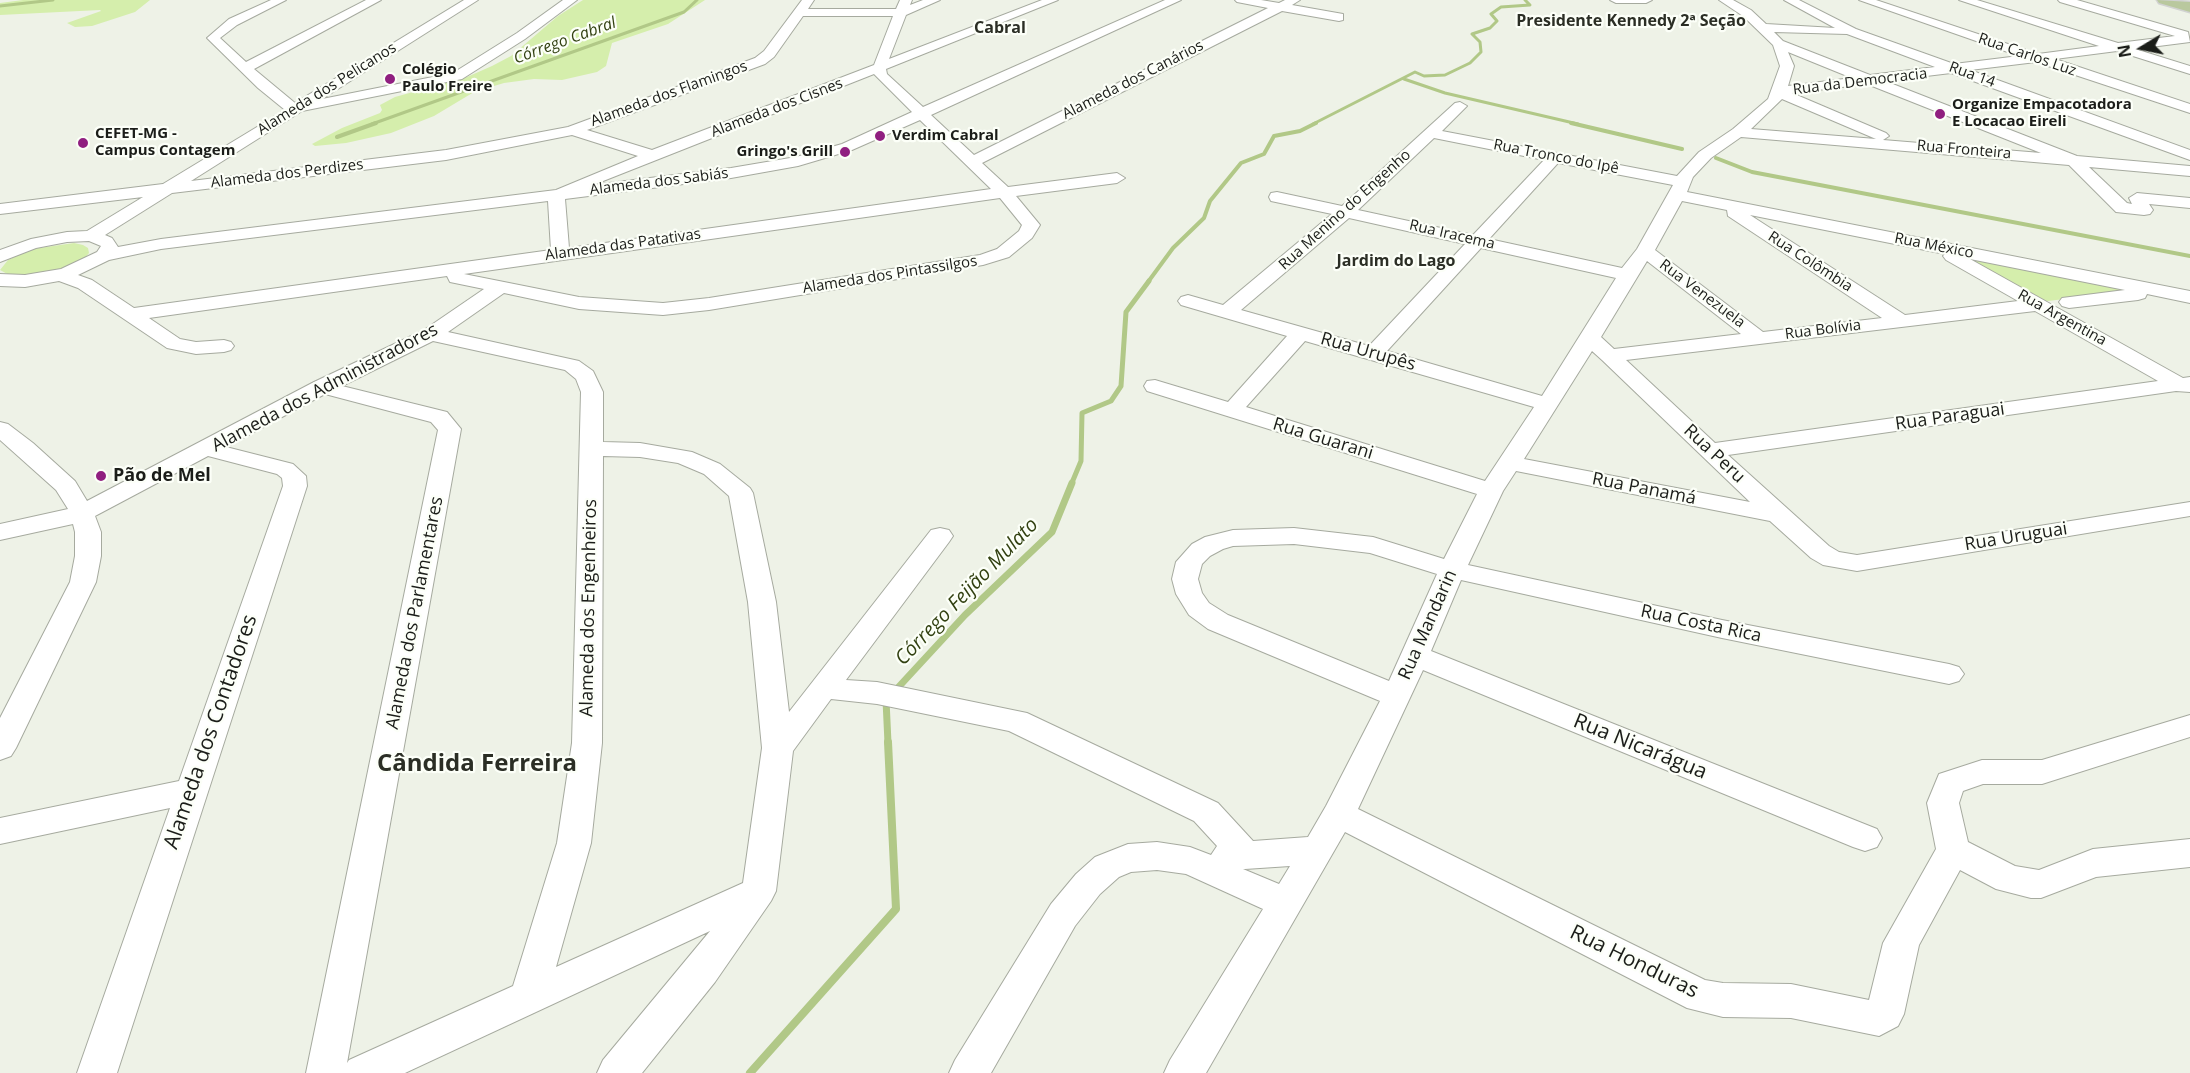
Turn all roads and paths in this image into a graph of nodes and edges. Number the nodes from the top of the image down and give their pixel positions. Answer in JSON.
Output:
{"nodes":[{"id":1,"x":280,"y":0,"type":"edge"},
{"id":2,"x":375,"y":0,"type":"edge"},
{"id":3,"x":472,"y":0,"type":"edge"},
{"id":4,"x":571,"y":0,"type":"edge"},
{"id":5,"x":808,"y":0,"type":"edge"},
{"id":6,"x":934,"y":0,"type":"edge"},
{"id":7,"x":1052,"y":0,"type":"edge"},
{"id":8,"x":1175,"y":0,"type":"edge"},
{"id":9,"x":1241,"y":0,"type":"edge"},
{"id":10,"x":1294,"y":0,"type":"edge"},
{"id":11,"x":1616,"y":0,"type":"edge"},
{"id":12,"x":1646,"y":0,"type":"edge"},
{"id":13,"x":1725,"y":0,"type":"edge"},
{"id":14,"x":1791,"y":0,"type":"edge"},
{"id":15,"x":1865,"y":0,"type":"edge"},
{"id":16,"x":1965,"y":0,"type":"edge"},
{"id":17,"x":2064,"y":0,"type":"edge"},
{"id":18,"x":2164,"y":0,"type":"edge"},
{"id":19,"x":903,"y":6,"type":"edge"},
{"id":20,"x":1280,"y":7,"type":"junction"},
{"id":21,"x":2190,"y":7,"type":"edge"},
{"id":22,"x":800,"y":12,"type":"junction"},
{"id":23,"x":1339,"y":17,"type":"dead end"},
{"id":24,"x":1765,"y":28,"type":"junction"},
{"id":25,"x":1852,"y":32,"type":"junction"},
{"id":26,"x":2190,"y":37,"type":"edge"},
{"id":27,"x":1779,"y":44,"type":"junction"},
{"id":28,"x":2119,"y":48,"type":"junction"},
{"id":29,"x":2039,"y":59,"type":"junction"},
{"id":30,"x":245,"y":68,"type":"junction"},
{"id":31,"x":879,"y":68,"type":"junction"},
{"id":32,"x":1957,"y":70,"type":"junction"},
{"id":33,"x":2190,"y":70,"type":"edge"},
{"id":34,"x":1871,"y":81,"type":"junction"},
{"id":35,"x":1779,"y":92,"type":"junction"},
{"id":36,"x":1460,"y":106,"type":"dead end"},
{"id":37,"x":293,"y":110,"type":"junction"},
{"id":38,"x":2190,"y":110,"type":"edge"},
{"id":39,"x":921,"y":115,"type":"junction"},
{"id":40,"x":573,"y":130,"type":"junction"},
{"id":41,"x":1738,"y":132,"type":"junction"},
{"id":42,"x":1430,"y":133,"type":"junction"},
{"id":43,"x":1902,"y":145,"type":"junction"},
{"id":44,"x":2190,"y":155,"type":"edge"},
{"id":45,"x":654,"y":156,"type":"junction"},
{"id":46,"x":1556,"y":157,"type":"junction"},
{"id":47,"x":973,"y":161,"type":"junction"},
{"id":48,"x":2074,"y":161,"type":"junction"},
{"id":49,"x":2190,"y":171,"type":"edge"},
{"id":50,"x":256,"y":178,"type":"junction"},
{"id":51,"x":1118,"y":178,"type":"dead end"},
{"id":52,"x":1679,"y":188,"type":"junction"},
{"id":53,"x":166,"y":189,"type":"junction"},
{"id":54,"x":1004,"y":192,"type":"junction"},
{"id":55,"x":556,"y":196,"type":"junction"},
{"id":56,"x":1277,"y":197,"type":"dead end"},
{"id":57,"x":2190,"y":203,"type":"edge"},
{"id":58,"x":1721,"y":204,"type":"junction"},
{"id":59,"x":0,"y":209,"type":"edge"},
{"id":60,"x":1347,"y":211,"type":"junction"},
{"id":61,"x":125,"y":215,"type":"junction"},
{"id":62,"x":91,"y":236,"type":"junction"},
{"id":63,"x":1478,"y":242,"type":"junction"},
{"id":64,"x":1934,"y":246,"type":"junction"},
{"id":65,"x":1645,"y":250,"type":"junction"},
{"id":66,"x":106,"y":252,"type":"junction"},
{"id":67,"x":560,"y":254,"type":"junction"},
{"id":68,"x":0,"y":257,"type":"edge"},
{"id":69,"x":452,"y":270,"type":"junction"},
{"id":70,"x":1627,"y":275,"type":"junction"},
{"id":71,"x":83,"y":276,"type":"junction"},
{"id":72,"x":4,"y":284,"type":"edge"},
{"id":73,"x":500,"y":288,"type":"junction"},
{"id":74,"x":2160,"y":291,"type":"junction"},
{"id":75,"x":2190,"y":297,"type":"edge"},
{"id":76,"x":1188,"y":301,"type":"dead end"},
{"id":77,"x":2069,"y":302,"type":"dead end"},
{"id":78,"x":2037,"y":305,"type":"junction"},
{"id":79,"x":1228,"y":312,"type":"junction"},
{"id":80,"x":130,"y":315,"type":"junction"},
{"id":81,"x":1899,"y":320,"type":"junction"},
{"id":82,"x":1301,"y":333,"type":"junction"},
{"id":83,"x":431,"y":334,"type":"junction"},
{"id":84,"x":1590,"y":338,"type":"junction"},
{"id":85,"x":1759,"y":338,"type":"junction"},
{"id":86,"x":224,"y":346,"type":"dead end"},
{"id":87,"x":1373,"y":354,"type":"junction"},
{"id":88,"x":1609,"y":356,"type":"junction"},
{"id":89,"x":1155,"y":386,"type":"dead end"},
{"id":90,"x":2186,"y":386,"type":"edge"},
{"id":91,"x":322,"y":387,"type":"junction"},
{"id":92,"x":1547,"y":404,"type":"junction"},
{"id":93,"x":1232,"y":410,"type":"junction"},
{"id":94,"x":0,"y":429,"type":"edge"},
{"id":95,"x":208,"y":448,"type":"junction"},
{"id":96,"x":592,"y":448,"type":"junction"},
{"id":97,"x":12,"y":450,"type":"edge"},
{"id":98,"x":1711,"y":451,"type":"junction"},
{"id":99,"x":1509,"y":463,"type":"junction"},
{"id":100,"x":1491,"y":491,"type":"junction"},
{"id":101,"x":2190,"y":509,"type":"edge"},
{"id":102,"x":82,"y":513,"type":"junction"},
{"id":103,"x":1778,"y":515,"type":"junction"},
{"id":104,"x":0,"y":532,"type":"edge"},
{"id":105,"x":940,"y":536,"type":"dead end"},
{"id":106,"x":1843,"y":562,"type":"joint"},
{"id":107,"x":1452,"y":570,"type":"junction"},
{"id":108,"x":1415,"y":656,"type":"junction"},
{"id":109,"x":1950,"y":674,"type":"dead end"},
{"id":110,"x":824,"y":688,"type":"junction"},
{"id":111,"x":1397,"y":696,"type":"junction"},
{"id":112,"x":2190,"y":726,"type":"edge"},
{"id":113,"x":0,"y":748,"type":"edge"},
{"id":114,"x":778,"y":748,"type":"junction"},
{"id":115,"x":189,"y":792,"type":"junction"},
{"id":116,"x":1339,"y":814,"type":"junction"},
{"id":117,"x":0,"y":831,"type":"edge"},
{"id":118,"x":1865,"y":838,"type":"dead end"},
{"id":119,"x":1317,"y":850,"type":"junction"},
{"id":120,"x":1953,"y":850,"type":"junction"},
{"id":121,"x":2190,"y":853,"type":"edge"},
{"id":122,"x":1245,"y":855,"type":"junction"},
{"id":123,"x":1201,"y":866,"type":"junction"},
{"id":124,"x":759,"y":891,"type":"junction"},
{"id":125,"x":1286,"y":903,"type":"junction"},
{"id":126,"x":529,"y":996,"type":"junction"},
{"id":127,"x":97,"y":1073,"type":"edge"},
{"id":128,"x":326,"y":1073,"type":"edge"},
{"id":129,"x":363,"y":1073,"type":"edge"},
{"id":130,"x":617,"y":1073,"type":"edge"},
{"id":131,"x":969,"y":1073,"type":"edge"},
{"id":132,"x":1184,"y":1073,"type":"edge"}],
"edges":[{"from":1,"to":30,"type":"street"},
{"from":2,"to":30,"type":"street"},
{"from":3,"to":37,"type":"street","name":"Alameda dos Pelicanos"},
{"from":4,"to":37,"type":"street"},
{"from":5,"to":22,"type":"street","name":"Alameda dos Flamingos"},
{"from":6,"to":19,"type":"street"},
{"from":7,"to":31,"type":"street","name":"Alameda dos Cisnes"},
{"from":8,"to":39,"type":"street","name":"Alameda dos Sabiás"},
{"from":9,"to":20,"type":"street"},
{"from":10,"to":20,"type":"street","name":"Alameda dos Canários"},
{"from":11,"to":12,"type":"street"},
{"from":13,"to":24,"type":"street"},
{"from":14,"to":25,"type":"street","name":"Rua 14"},
{"from":15,"to":29,"type":"street","name":"Rua Carlos Luz"},
{"from":16,"to":28,"type":"street"},
{"from":17,"to":26,"type":"street"},
{"from":18,"to":21,"type":"main road"},
{"from":19,"to":22,"type":"street"},
{"from":19,"to":31,"type":"street"},
{"from":20,"to":23,"type":"street"},
{"from":20,"to":47,"type":"street","name":"Alameda dos Canários"},
{"from":22,"to":40,"type":"street","name":"Alameda dos Flamingos"},
{"from":24,"to":25,"type":"street"},
{"from":24,"to":27,"type":"street"},
{"from":25,"to":32,"type":"street","name":"Rua 14"},
{"from":26,"to":28,"type":"street","name":"Rua da Democracia"},
{"from":27,"to":34,"type":"street"},
{"from":27,"to":35,"type":"street"},
{"from":28,"to":29,"type":"street","name":"Rua da Democracia"},
{"from":28,"to":33,"type":"street"},
{"from":29,"to":32,"type":"street","name":"Rua da Democracia"},
{"from":29,"to":38,"type":"street","name":"Rua Carlos Luz"},
{"from":30,"to":37,"type":"street"},
{"from":31,"to":39,"type":"street","name":"Alameda dos Pintassilgos"},
{"from":31,"to":45,"type":"street","name":"Alameda dos Cisnes"},
{"from":32,"to":34,"type":"street","name":"Rua da Democracia"},
{"from":32,"to":44,"type":"street","name":"Rua 14"},
{"from":34,"to":35,"type":"street","name":"Rua da Democracia"},
{"from":34,"to":48,"type":"street"},
{"from":35,"to":41,"type":"street","name":"Rua Mandarin"},
{"from":35,"to":43,"type":"street"},
{"from":36,"to":42,"type":"street","name":"Rua Menino do Engenho"},
{"from":37,"to":53,"type":"street","name":"Alameda dos Pelicanos"},
{"from":39,"to":47,"type":"street","name":"Alameda dos Pintassilgos"},
{"from":39,"to":55,"type":"street","name":"Alameda dos Sabiás"},
{"from":40,"to":45,"type":"street"},
{"from":40,"to":50,"type":"street","name":"Alameda dos Perdizes"},
{"from":41,"to":43,"type":"street","name":"Rua Fronteira"},
{"from":41,"to":52,"type":"street","name":"Rua Mandarin"},
{"from":42,"to":46,"type":"street","name":"Rua Tronco do Ipê"},
{"from":42,"to":60,"type":"street","name":"Rua Menino do Engenho"},
{"from":43,"to":48,"type":"street","name":"Rua Fronteira"},
{"from":45,"to":55,"type":"street","name":"Alameda dos Cisnes"},
{"from":46,"to":52,"type":"street","name":"Rua Tronco do Ipê"},
{"from":46,"to":63,"type":"street"},
{"from":47,"to":54,"type":"street","name":"Alameda dos Pintassilgos"},
{"from":48,"to":49,"type":"street","name":"Rua Fronteira"},
{"from":48,"to":57,"type":"street"},
{"from":50,"to":53,"type":"street","name":"Alameda dos Perdizes"},
{"from":50,"to":61,"type":"street"},
{"from":51,"to":54,"type":"street","name":"Alameda das Patativas"},
{"from":52,"to":58,"type":"street","name":"Rua México"},
{"from":52,"to":65,"type":"street","name":"Rua Mandarin"},
{"from":53,"to":59,"type":"street","name":"Alameda dos Perdizes"},
{"from":53,"to":61,"type":"street","name":"Alameda dos Pelicanos"},
{"from":54,"to":67,"type":"street","name":"Alameda das Patativas"},
{"from":54,"to":73,"type":"street","name":"Alameda dos Pintassilgos"},
{"from":55,"to":66,"type":"street","name":"Alameda dos Sabiás"},
{"from":55,"to":67,"type":"street"},
{"from":56,"to":60,"type":"street","name":"Rua Iracema"},
{"from":58,"to":64,"type":"street","name":"Rua México"},
{"from":58,"to":81,"type":"street","name":"Rua Colômbia"},
{"from":60,"to":63,"type":"street","name":"Rua Iracema"},
{"from":60,"to":79,"type":"street","name":"Rua Menino do Engenho"},
{"from":61,"to":62,"type":"street","name":"Alameda dos Pelicanos"},
{"from":62,"to":66,"type":"street"},
{"from":62,"to":68,"type":"street"},
{"from":63,"to":70,"type":"street","name":"Rua Iracema"},
{"from":63,"to":87,"type":"street"},
{"from":64,"to":74,"type":"street","name":"Rua México"},
{"from":64,"to":78,"type":"street","name":"Rua Argentina"},
{"from":65,"to":70,"type":"street","name":"Rua Mandarin"},
{"from":65,"to":85,"type":"street","name":"Rua Venezuela"},
{"from":66,"to":71,"type":"street","name":"Alameda dos Sabiás"},
{"from":67,"to":69,"type":"street","name":"Alameda das Patativas"},
{"from":69,"to":73,"type":"street","name":"Alameda dos Pintassilgos"},
{"from":69,"to":80,"type":"street","name":"Alameda das Patativas"},
{"from":70,"to":84,"type":"street","name":"Rua Mandarin"},
{"from":71,"to":72,"type":"street"},
{"from":71,"to":80,"type":"street"},
{"from":73,"to":83,"type":"street","name":"Alameda dos Administradores"},
{"from":74,"to":75,"type":"street","name":"Rua México"},
{"from":74,"to":77,"type":"street"},
{"from":76,"to":79,"type":"street","name":"Rua Urupês"},
{"from":78,"to":81,"type":"street","name":"Rua Bolívia"},
{"from":78,"to":90,"type":"street","name":"Rua Argentina"},
{"from":79,"to":82,"type":"street","name":"Rua Urupês"},
{"from":80,"to":86,"type":"street"},
{"from":81,"to":85,"type":"street","name":"Rua Bolívia"},
{"from":82,"to":87,"type":"street","name":"Rua Urupês"},
{"from":82,"to":93,"type":"street"},
{"from":83,"to":91,"type":"street","name":"Alameda dos Administradores"},
{"from":83,"to":96,"type":"street","name":"Alameda dos Engenheiros"},
{"from":84,"to":88,"type":"street","name":"Rua Peru"},
{"from":84,"to":92,"type":"street","name":"Rua Mandarin"},
{"from":85,"to":88,"type":"street","name":"Rua Bolívia"},
{"from":87,"to":92,"type":"street","name":"Rua Urupês"},
{"from":88,"to":98,"type":"street","name":"Rua Peru"},
{"from":89,"to":93,"type":"street","name":"Rua Guarani"},
{"from":90,"to":98,"type":"street","name":"Rua Paraguai"},
{"from":91,"to":95,"type":"street","name":"Alameda dos Administradores"},
{"from":91,"to":128,"type":"street","name":"Alameda dos Parlamentares"},
{"from":92,"to":99,"type":"street","name":"Rua Mandarin"},
{"from":93,"to":100,"type":"street","name":"Rua Guarani"},
{"from":94,"to":97,"type":"street"},
{"from":95,"to":102,"type":"street","name":"Alameda dos Administradores"},
{"from":95,"to":115,"type":"street","name":"Alameda dos Contadores"},
{"from":96,"to":114,"type":"street"},
{"from":96,"to":126,"type":"street","name":"Alameda dos Engenheiros"},
{"from":97,"to":102,"type":"street"},
{"from":98,"to":103,"type":"street","name":"Rua Peru"},
{"from":99,"to":100,"type":"street","name":"Rua Mandarin"},
{"from":99,"to":103,"type":"street","name":"Rua Panamá"},
{"from":100,"to":107,"type":"street","name":"Rua Mandarin"},
{"from":101,"to":106,"type":"street","name":"Rua Uruguai"},
{"from":102,"to":104,"type":"street","name":"Alameda dos Administradores"},
{"from":102,"to":113,"type":"street"},
{"from":103,"to":106,"type":"street","name":"Rua Peru"},
{"from":105,"to":110,"type":"street"},
{"from":107,"to":108,"type":"street","name":"Rua Mandarin"},
{"from":107,"to":109,"type":"street","name":"Rua Costa Rica"},
{"from":107,"to":111,"type":"street","name":"Rua Costa Rica"},
{"from":108,"to":111,"type":"street","name":"Rua Mandarin"},
{"from":108,"to":118,"type":"street","name":"Rua Nicarágua"},
{"from":110,"to":114,"type":"street"},
{"from":110,"to":122,"type":"street"},
{"from":111,"to":116,"type":"street","name":"Rua Mandarin"},
{"from":112,"to":120,"type":"street"},
{"from":114,"to":124,"type":"street"},
{"from":115,"to":117,"type":"street"},
{"from":115,"to":127,"type":"street","name":"Alameda dos Contadores"},
{"from":116,"to":119,"type":"street","name":"Rua Mandarin"},
{"from":116,"to":120,"type":"street","name":"Rua Honduras"},
{"from":119,"to":122,"type":"street"},
{"from":119,"to":125,"type":"street","name":"Rua Mandarin"},
{"from":120,"to":121,"type":"street"},
{"from":122,"to":123,"type":"street"},
{"from":123,"to":125,"type":"street"},
{"from":123,"to":131,"type":"street"},
{"from":124,"to":126,"type":"street"},
{"from":124,"to":130,"type":"street"},
{"from":125,"to":132,"type":"street","name":"Rua Mandarin"},
{"from":126,"to":129,"type":"street"}]}
